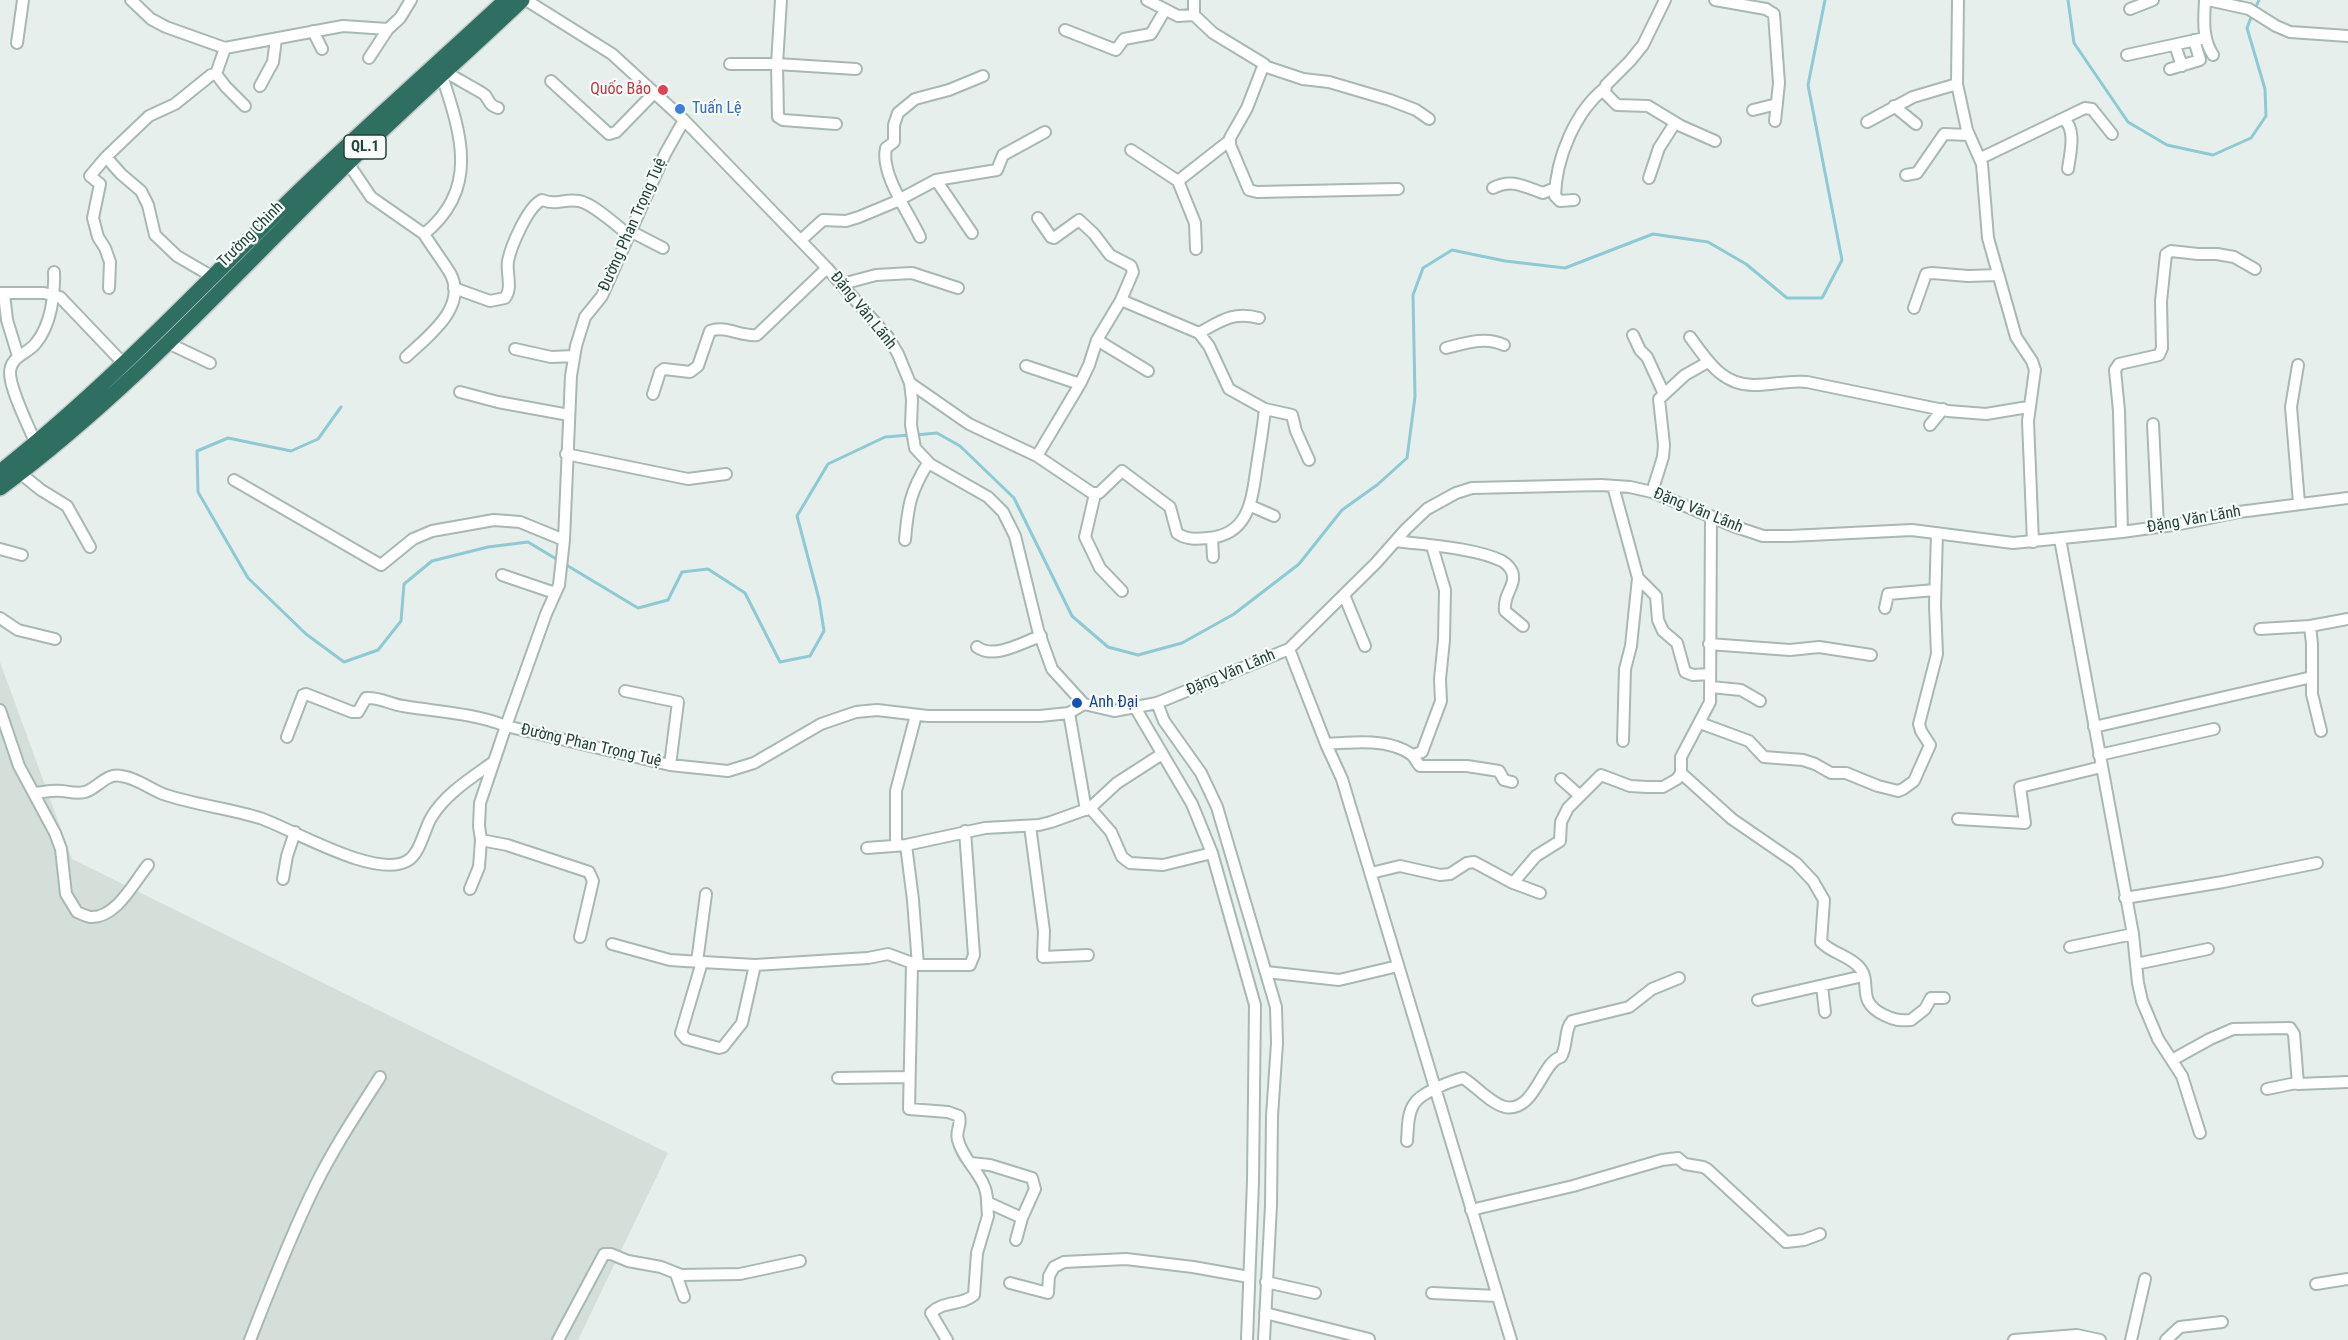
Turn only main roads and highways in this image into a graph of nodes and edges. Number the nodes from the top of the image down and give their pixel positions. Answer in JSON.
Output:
{"nodes":[{"id":1,"x":506,"y":0,"type":"edge"},
{"id":2,"x":524,"y":0,"type":"edge"},
{"id":3,"x":193,"y":307,"type":"junction"},
{"id":4,"x":0,"y":472,"type":"edge"},
{"id":5,"x":0,"y":488,"type":"edge"}],
"edges":[{"from":1,"to":3,"type":"highway","name":"Trường Chinh","number":"QL.1"},
{"from":2,"to":3,"type":"highway","name":"Trường Chinh","number":"QL.1"},
{"from":3,"to":4,"type":"highway","name":"Trường Chinh","number":"QL.1"},
{"from":3,"to":5,"type":"highway","name":"Trường Chinh","number":"QL.1"}]}
